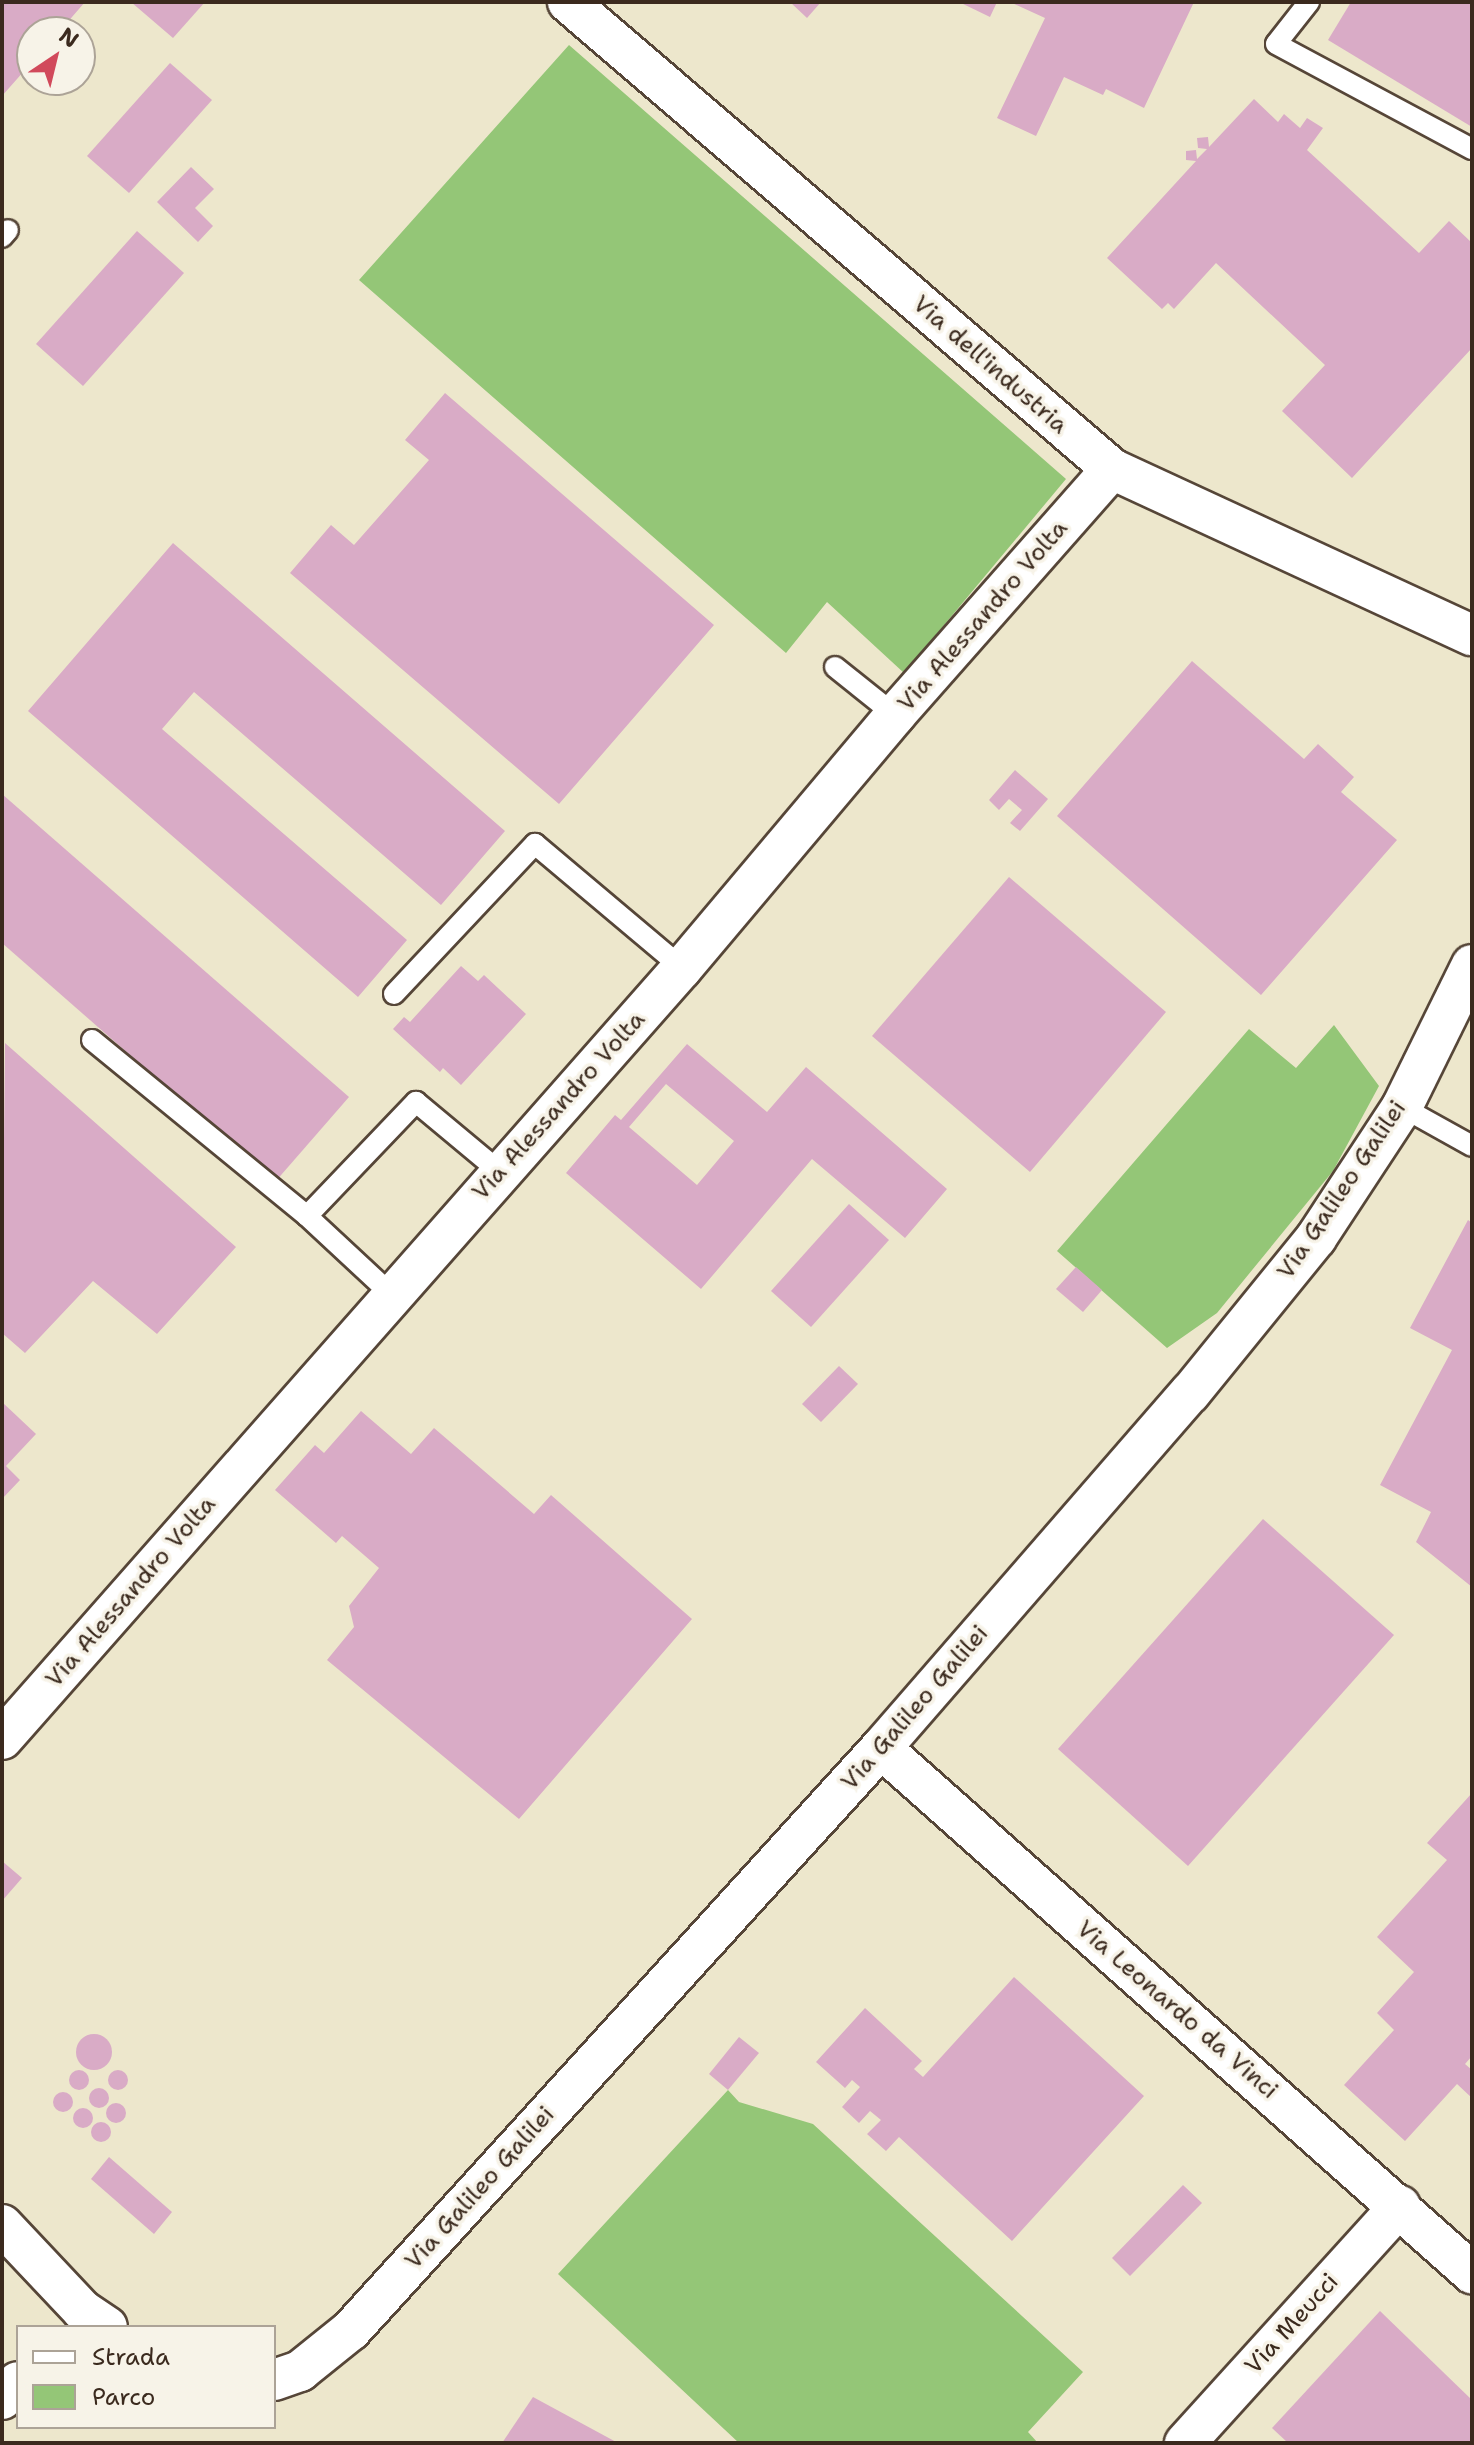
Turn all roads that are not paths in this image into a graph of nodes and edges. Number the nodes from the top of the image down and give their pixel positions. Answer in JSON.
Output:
{"nodes":[{"id":1,"x":568,"y":2,"type":"edge"},
{"id":2,"x":1309,"y":2,"type":"edge"},
{"id":3,"x":1472,"y":149,"type":"edge"},
{"id":4,"x":1112,"y":469,"type":"junction"},
{"id":5,"x":1472,"y":635,"type":"edge"},
{"id":6,"x":835,"y":667,"type":"dead end"},
{"id":7,"x":895,"y":715,"type":"junction"},
{"id":8,"x":1472,"y":965,"type":"edge"},
{"id":9,"x":682,"y":968,"type":"junction"},
{"id":10,"x":394,"y":994,"type":"dead end"},
{"id":11,"x":92,"y":1040,"type":"dead end"},
{"id":12,"x":1402,"y":1107,"type":"junction"},
{"id":13,"x":1472,"y":1146,"type":"edge"},
{"id":14,"x":500,"y":1172,"type":"junction"},
{"id":15,"x":307,"y":1216,"type":"junction"},
{"id":16,"x":392,"y":1295,"type":"junction"},
{"id":17,"x":2,"y":1739,"type":"edge"},
{"id":18,"x":881,"y":1748,"type":"junction"},
{"id":19,"x":1400,"y":2206,"type":"junction"},
{"id":20,"x":2,"y":2225,"type":"edge"},
{"id":21,"x":1472,"y":2273,"type":"edge"},
{"id":22,"x":85,"y":2321,"type":"edge"},
{"id":23,"x":276,"y":2379,"type":"edge"},
{"id":24,"x":16,"y":2384,"type":"edge"},
{"id":25,"x":2,"y":2399,"type":"edge"},
{"id":26,"x":1185,"y":2443,"type":"edge"}],
"edges":[{"from":1,"to":4,"type":"street","name":"Via dell'industria"},
{"from":2,"to":3,"type":"lane"},
{"from":4,"to":5,"type":"street","name":"Via dell'industria"},
{"from":4,"to":7,"type":"street","name":"Via Alessandro Volta"},
{"from":6,"to":7,"type":"lane"},
{"from":7,"to":9,"type":"street","name":"Via Alessandro Volta"},
{"from":8,"to":12,"type":"street","name":"Via Galileo Galilei"},
{"from":9,"to":10,"type":"lane"},
{"from":9,"to":14,"type":"street","name":"Via Alessandro Volta"},
{"from":11,"to":15,"type":"lane"},
{"from":12,"to":13,"type":"lane"},
{"from":12,"to":18,"type":"street","name":"Via Galileo Galilei"},
{"from":14,"to":15,"type":"lane"},
{"from":14,"to":16,"type":"street","name":"Via Alessandro Volta"},
{"from":15,"to":16,"type":"lane"},
{"from":16,"to":17,"type":"street","name":"Via Alessandro Volta"},
{"from":18,"to":19,"type":"street","name":"Via Leonardo da Vinci"},
{"from":18,"to":23,"type":"street","name":"Via Galileo Galilei"},
{"from":19,"to":21,"type":"street","name":"Via Leonardo da Vinci"},
{"from":19,"to":26,"type":"street","name":"Via Meucci"},
{"from":20,"to":22,"type":"street"},
{"from":24,"to":25,"type":"street"}]}
